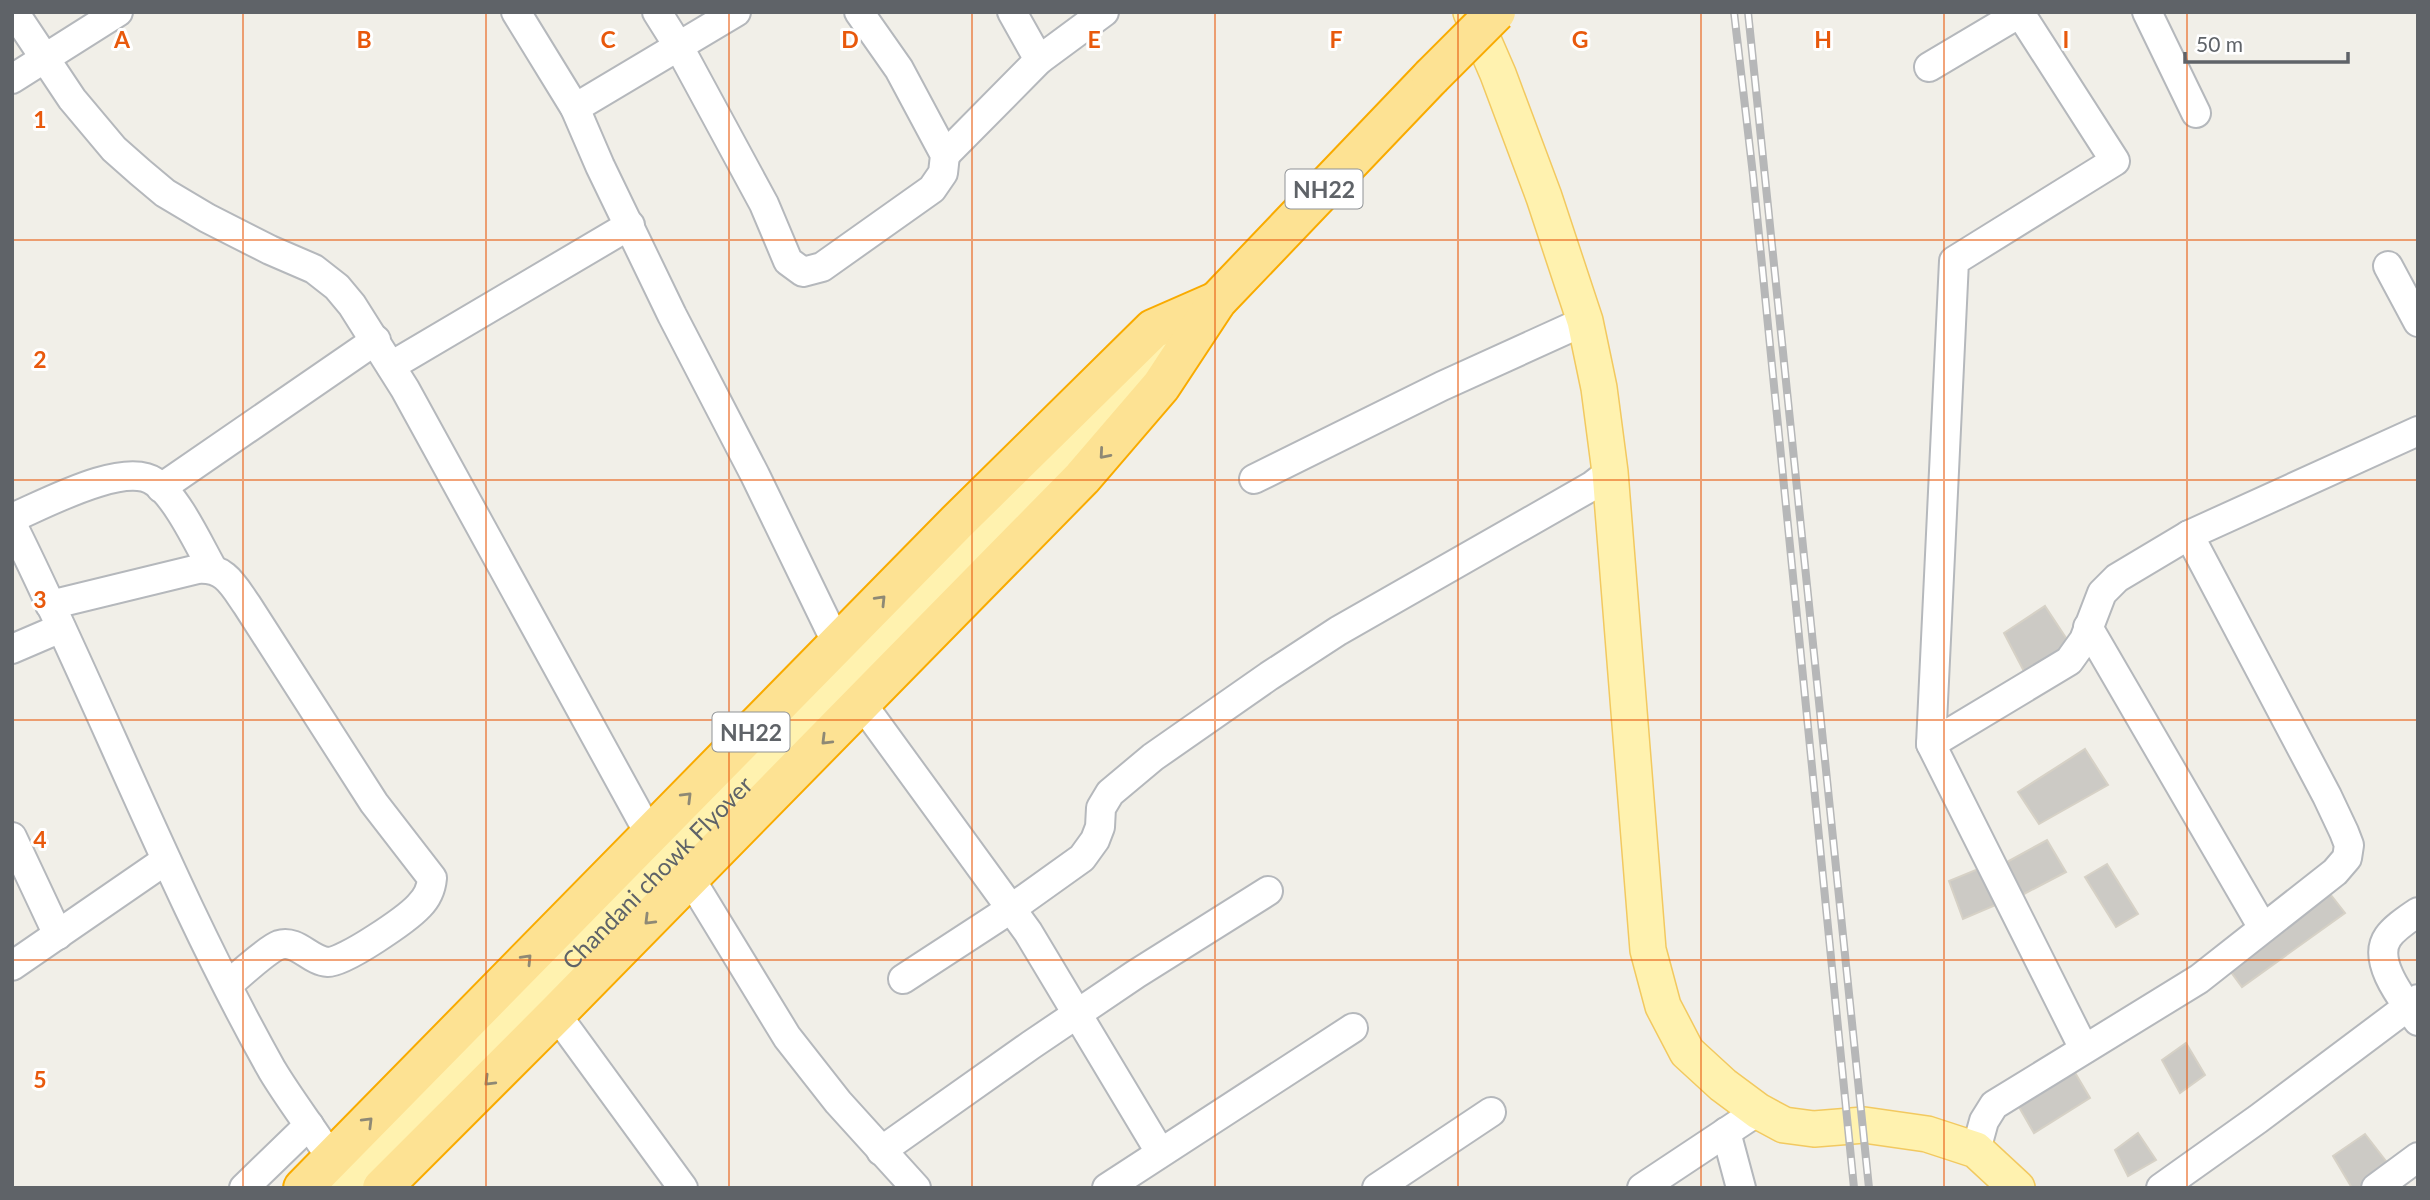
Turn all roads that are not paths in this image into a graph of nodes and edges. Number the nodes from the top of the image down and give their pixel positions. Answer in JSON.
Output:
{"nodes":[{"id":1,"x":14,"y":12,"type":"edge"},
{"id":2,"x":118,"y":12,"type":"edge"},
{"id":3,"x":516,"y":12,"type":"edge"},
{"id":4,"x":657,"y":12,"type":"edge"},
{"id":5,"x":736,"y":12,"type":"edge"},
{"id":6,"x":859,"y":12,"type":"edge"},
{"id":7,"x":1012,"y":12,"type":"edge"},
{"id":8,"x":1104,"y":12,"type":"edge"},
{"id":9,"x":1471,"y":12,"type":"edge"},
{"id":10,"x":1496,"y":12,"type":"edge"},
{"id":11,"x":2147,"y":12,"type":"edge"},
{"id":12,"x":2021,"y":13,"type":"edge"},
{"id":13,"x":679,"y":47,"type":"junction"},
{"id":14,"x":43,"y":57,"type":"junction"},
{"id":15,"x":1039,"y":60,"type":"junction"},
{"id":16,"x":1928,"y":68,"type":"dead end"},
{"id":17,"x":12,"y":79,"type":"edge"},
{"id":18,"x":575,"y":108,"type":"junction"},
{"id":19,"x":2196,"y":113,"type":"dead end"},
{"id":20,"x":945,"y":155,"type":"junction"},
{"id":21,"x":630,"y":225,"type":"junction"},
{"id":22,"x":2388,"y":266,"type":"dead end"},
{"id":23,"x":1217,"y":301,"type":"junction"},
{"id":24,"x":1585,"y":321,"type":"junction"},
{"id":25,"x":2418,"y":322,"type":"edge"},
{"id":26,"x":376,"y":340,"type":"junction"},
{"id":27,"x":391,"y":366,"type":"junction"},
{"id":28,"x":2418,"y":431,"type":"edge"},
{"id":29,"x":1610,"y":472,"type":"junction"},
{"id":30,"x":1254,"y":479,"type":"dead end"},
{"id":31,"x":161,"y":488,"type":"junction"},
{"id":32,"x":15,"y":533,"type":"edge"},
{"id":33,"x":2189,"y":535,"type":"junction"},
{"id":34,"x":212,"y":568,"type":"junction"},
{"id":35,"x":56,"y":617,"type":"junction"},
{"id":36,"x":2088,"y":627,"type":"junction"},
{"id":37,"x":837,"y":644,"type":"junction"},
{"id":38,"x":12,"y":649,"type":"edge"},
{"id":39,"x":862,"y":704,"type":"junction"},
{"id":40,"x":1931,"y":744,"type":"junction"},
{"id":41,"x":650,"y":835,"type":"junction"},
{"id":42,"x":12,"y":837,"type":"edge"},
{"id":43,"x":166,"y":860,"type":"junction"},
{"id":44,"x":690,"y":878,"type":"junction"},
{"id":45,"x":1269,"y":891,"type":"dead end"},
{"id":46,"x":1012,"y":908,"type":"junction"},
{"id":47,"x":2418,"y":912,"type":"edge"},
{"id":48,"x":2263,"y":929,"type":"junction"},
{"id":49,"x":58,"y":934,"type":"junction"},
{"id":50,"x":12,"y":967,"type":"edge"},
{"id":51,"x":903,"y":979,"type":"dead end"},
{"id":52,"x":228,"y":985,"type":"junction"},
{"id":53,"x":2415,"y":1009,"type":"edge"},
{"id":54,"x":556,"y":1014,"type":"junction"},
{"id":55,"x":1076,"y":1014,"type":"junction"},
{"id":56,"x":1353,"y":1028,"type":"dead end"},
{"id":57,"x":2084,"y":1049,"type":"junction"},
{"id":58,"x":1758,"y":1111,"type":"junction"},
{"id":59,"x":1491,"y":1112,"type":"dead end"},
{"id":60,"x":309,"y":1125,"type":"junction"},
{"id":61,"x":1726,"y":1132,"type":"junction"},
{"id":62,"x":1976,"y":1150,"type":"junction"},
{"id":63,"x":881,"y":1151,"type":"junction"},
{"id":64,"x":1160,"y":1152,"type":"junction"},
{"id":65,"x":2418,"y":1157,"type":"edge"},
{"id":66,"x":339,"y":1173,"type":"edge"},
{"id":67,"x":244,"y":1188,"type":"edge"},
{"id":68,"x":303,"y":1188,"type":"edge"},
{"id":69,"x":382,"y":1188,"type":"edge"},
{"id":70,"x":683,"y":1188,"type":"edge"},
{"id":71,"x":916,"y":1188,"type":"edge"},
{"id":72,"x":1107,"y":1188,"type":"edge"},
{"id":73,"x":1377,"y":1188,"type":"edge"},
{"id":74,"x":1642,"y":1188,"type":"edge"},
{"id":75,"x":1741,"y":1188,"type":"edge"},
{"id":76,"x":2017,"y":1188,"type":"edge"},
{"id":77,"x":2161,"y":1188,"type":"edge"},
{"id":78,"x":2376,"y":1188,"type":"edge"}],
"edges":[{"from":1,"to":14,"type":"street"},
{"from":2,"to":14,"type":"street"},
{"from":3,"to":18,"type":"street"},
{"from":4,"to":13,"type":"street"},
{"from":5,"to":13,"type":"street"},
{"from":6,"to":20,"type":"street"},
{"from":7,"to":15,"type":"street"},
{"from":8,"to":15,"type":"street"},
{"from":9,"to":24,"type":"main road"},
{"from":10,"to":23,"type":"highway","number":"NH22","bridge":true},
{"from":11,"to":19,"type":"street"},
{"from":12,"to":16,"type":"street"},
{"from":12,"to":40,"type":"street"},
{"from":13,"to":18,"type":"street"},
{"from":13,"to":20,"type":"street"},
{"from":14,"to":17,"type":"street"},
{"from":14,"to":26,"type":"street"},
{"from":15,"to":20,"type":"street"},
{"from":18,"to":21,"type":"street"},
{"from":21,"to":27,"type":"street"},
{"from":21,"to":37,"type":"street"},
{"from":22,"to":25,"type":"street"},
{"from":37,"to":23,"type":"highway","number":"NH22","one_way":true},
{"from":23,"to":39,"type":"highway","number":"NH22","one_way":true},
{"from":23,"to":66,"type":"main road","name":"Chandani chowk Flyover"},
{"from":24,"to":29,"type":"main road"},
{"from":24,"to":30,"type":"street"},
{"from":26,"to":27,"type":"street"},
{"from":26,"to":31,"type":"street"},
{"from":27,"to":41,"type":"street"},
{"from":28,"to":33,"type":"street"},
{"from":29,"to":46,"type":"street"},
{"from":29,"to":58,"type":"main road"},
{"from":31,"to":32,"type":"street"},
{"from":31,"to":34,"type":"street"},
{"from":32,"to":35,"type":"street"},
{"from":33,"to":36,"type":"street"},
{"from":33,"to":48,"type":"street"},
{"from":34,"to":35,"type":"street"},
{"from":34,"to":52,"type":"street"},
{"from":35,"to":38,"type":"street"},
{"from":35,"to":43,"type":"street"},
{"from":36,"to":40,"type":"street"},
{"from":36,"to":48,"type":"street"},
{"from":41,"to":37,"type":"highway","number":"NH22","one_way":true},
{"from":39,"to":44,"type":"highway","number":"NH22","one_way":true},
{"from":39,"to":46,"type":"street"},
{"from":40,"to":57,"type":"street"},
{"from":66,"to":41,"type":"highway","number":"NH22","one_way":true},
{"from":42,"to":49,"type":"street"},
{"from":43,"to":49,"type":"street"},
{"from":43,"to":52,"type":"street"},
{"from":44,"to":54,"type":"highway","number":"NH22","one_way":true},
{"from":44,"to":63,"type":"street"},
{"from":45,"to":55,"type":"street"},
{"from":46,"to":51,"type":"street"},
{"from":46,"to":55,"type":"street"},
{"from":47,"to":53,"type":"street"},
{"from":48,"to":57,"type":"street"},
{"from":49,"to":50,"type":"street"},
{"from":52,"to":60,"type":"street"},
{"from":53,"to":77,"type":"street"},
{"from":54,"to":69,"type":"highway","number":"NH22","one_way":true},
{"from":54,"to":70,"type":"street"},
{"from":55,"to":63,"type":"street"},
{"from":55,"to":64,"type":"street"},
{"from":56,"to":64,"type":"street"},
{"from":57,"to":62,"type":"street"},
{"from":58,"to":61,"type":"street"},
{"from":58,"to":62,"type":"main road"},
{"from":59,"to":73,"type":"street"},
{"from":60,"to":66,"type":"street"},
{"from":60,"to":67,"type":"street"},
{"from":61,"to":74,"type":"street"},
{"from":61,"to":75,"type":"street"},
{"from":62,"to":76,"type":"main road"},
{"from":63,"to":71,"type":"street"},
{"from":64,"to":72,"type":"street"},
{"from":65,"to":78,"type":"street"},
{"from":66,"to":68,"type":"highway","number":"NH22"}]}
